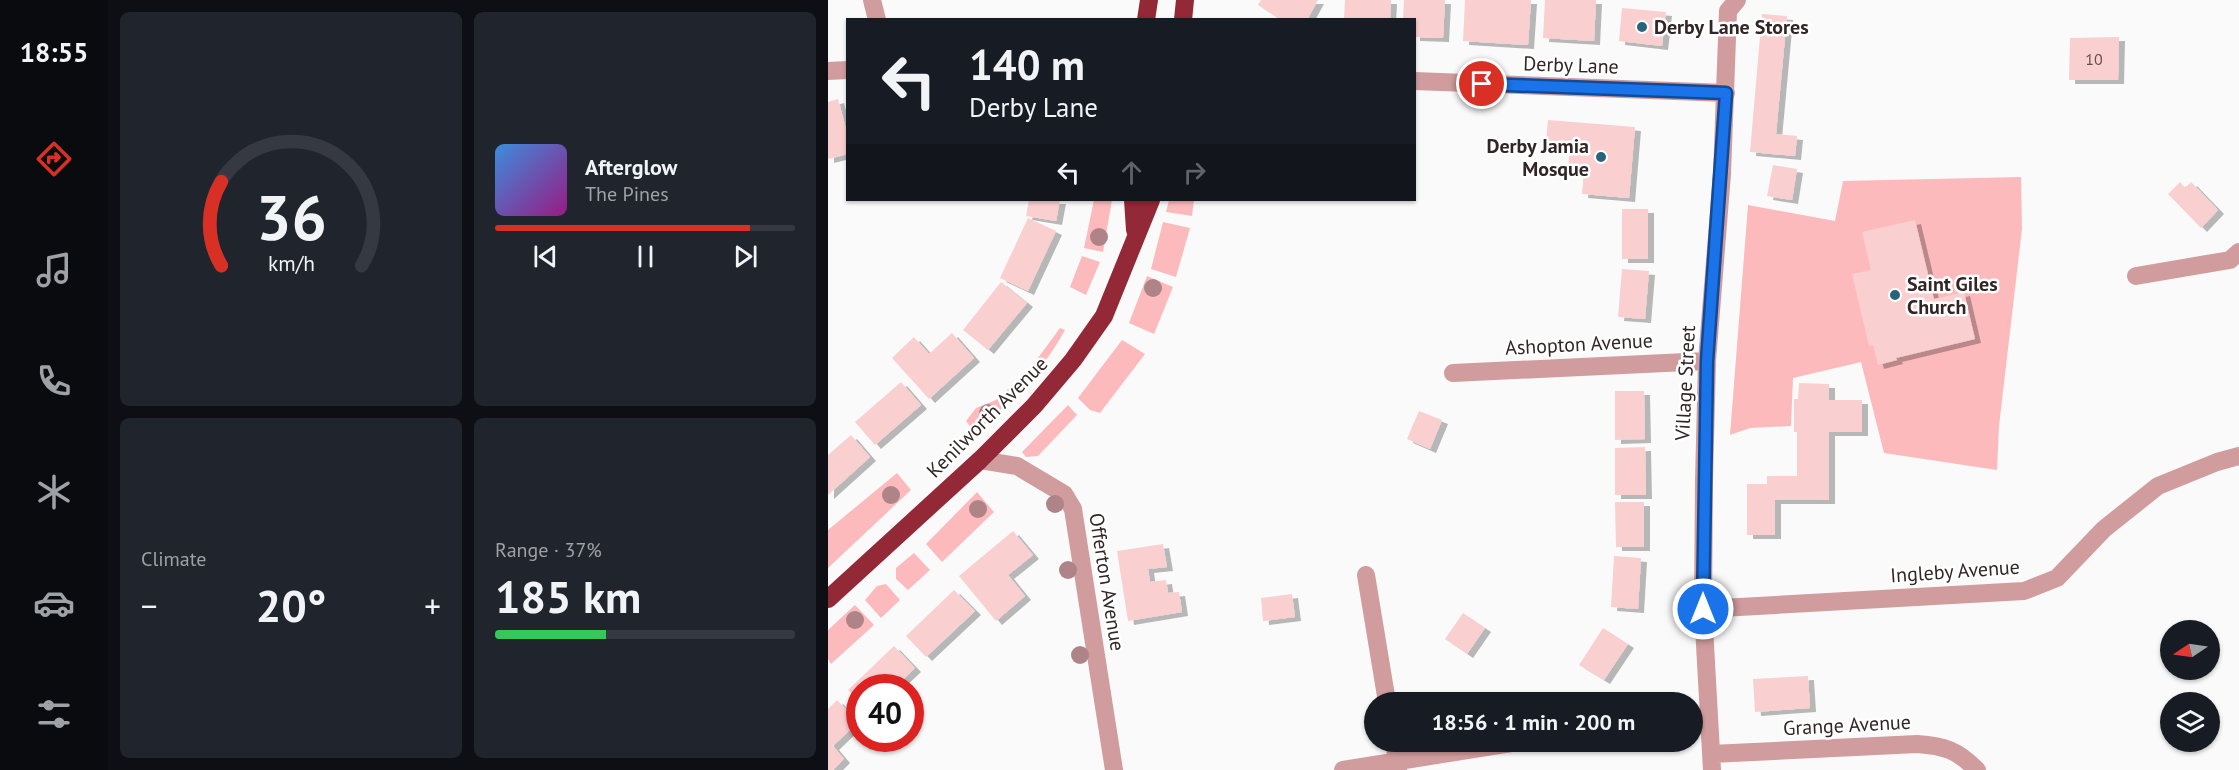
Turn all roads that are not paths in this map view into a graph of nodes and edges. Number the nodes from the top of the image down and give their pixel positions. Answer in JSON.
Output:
{"nodes":[{"id":1,"x":872,"y":0,"type":"edge"},
{"id":2,"x":1149,"y":0,"type":"edge"},
{"id":3,"x":1185,"y":0,"type":"edge"},
{"id":4,"x":1734,"y":1,"type":"edge"},
{"id":5,"x":876,"y":18,"type":"edge"},
{"id":6,"x":1146,"y":18,"type":"edge"},
{"id":7,"x":1183,"y":18,"type":"edge"},
{"id":8,"x":846,"y":70,"type":"edge"},
{"id":9,"x":828,"y":71,"type":"edge"},
{"id":10,"x":1416,"y":81,"type":"edge"},
{"id":11,"x":1726,"y":93,"type":"junction"},
{"id":12,"x":1133,"y":201,"type":"edge"},
{"id":13,"x":1150,"y":201,"type":"edge"},
{"id":14,"x":1135,"y":235,"type":"junction"},
{"id":15,"x":2239,"y":252,"type":"edge"},
{"id":16,"x":2136,"y":276,"type":"dead end"},
{"id":17,"x":1707,"y":361,"type":"junction"},
{"id":18,"x":1454,"y":373,"type":"dead end"},
{"id":19,"x":2239,"y":456,"type":"edge"},
{"id":20,"x":980,"y":460,"type":"junction"},
{"id":21,"x":1366,"y":575,"type":"dead end"},
{"id":22,"x":828,"y":599,"type":"edge"},
{"id":23,"x":1703,"y":609,"type":"junction"},
{"id":24,"x":1385,"y":692,"type":"edge"},
{"id":25,"x":1701,"y":692,"type":"edge"},
{"id":26,"x":1703,"y":724,"type":"edge"},
{"id":27,"x":1469,"y":752,"type":"edge"},
{"id":28,"x":1712,"y":762,"type":"edge"},
{"id":29,"x":1398,"y":766,"type":"edge"},
{"id":30,"x":1114,"y":770,"type":"edge"},
{"id":31,"x":1343,"y":770,"type":"edge"},
{"id":32,"x":1977,"y":770,"type":"edge"}],
"edges":[{"from":1,"to":5,"type":"street"},
{"from":2,"to":6,"type":"highway"},
{"from":3,"to":7,"type":"highway"},
{"from":4,"to":11,"type":"street","name":"Village Street"},
{"from":8,"to":9,"type":"street"},
{"from":10,"to":11,"type":"street","name":"Derby Lane"},
{"from":11,"to":17,"type":"street","name":"Village Street"},
{"from":12,"to":14,"type":"highway","name":"Kenilworth Avenue"},
{"from":13,"to":14,"type":"highway","name":"Kenilworth Avenue"},
{"from":14,"to":20,"type":"highway","name":"Kenilworth Avenue"},
{"from":15,"to":16,"type":"street"},
{"from":17,"to":18,"type":"street","name":"Ashopton Avenue"},
{"from":17,"to":23,"type":"street","name":"Village Street"},
{"from":19,"to":23,"type":"street","name":"Ingleby Avenue"},
{"from":20,"to":22,"type":"highway","name":"Kenilworth Avenue"},
{"from":20,"to":30,"type":"street","name":"Offerton Avenue"},
{"from":21,"to":24,"type":"street"},
{"from":23,"to":25,"type":"street","name":"Village Street"},
{"from":26,"to":28,"type":"street","name":"Village Street"},
{"from":27,"to":29,"type":"street"},
{"from":28,"to":32,"type":"street","name":"Grange Avenue"},
{"from":29,"to":31,"type":"street"}]}
